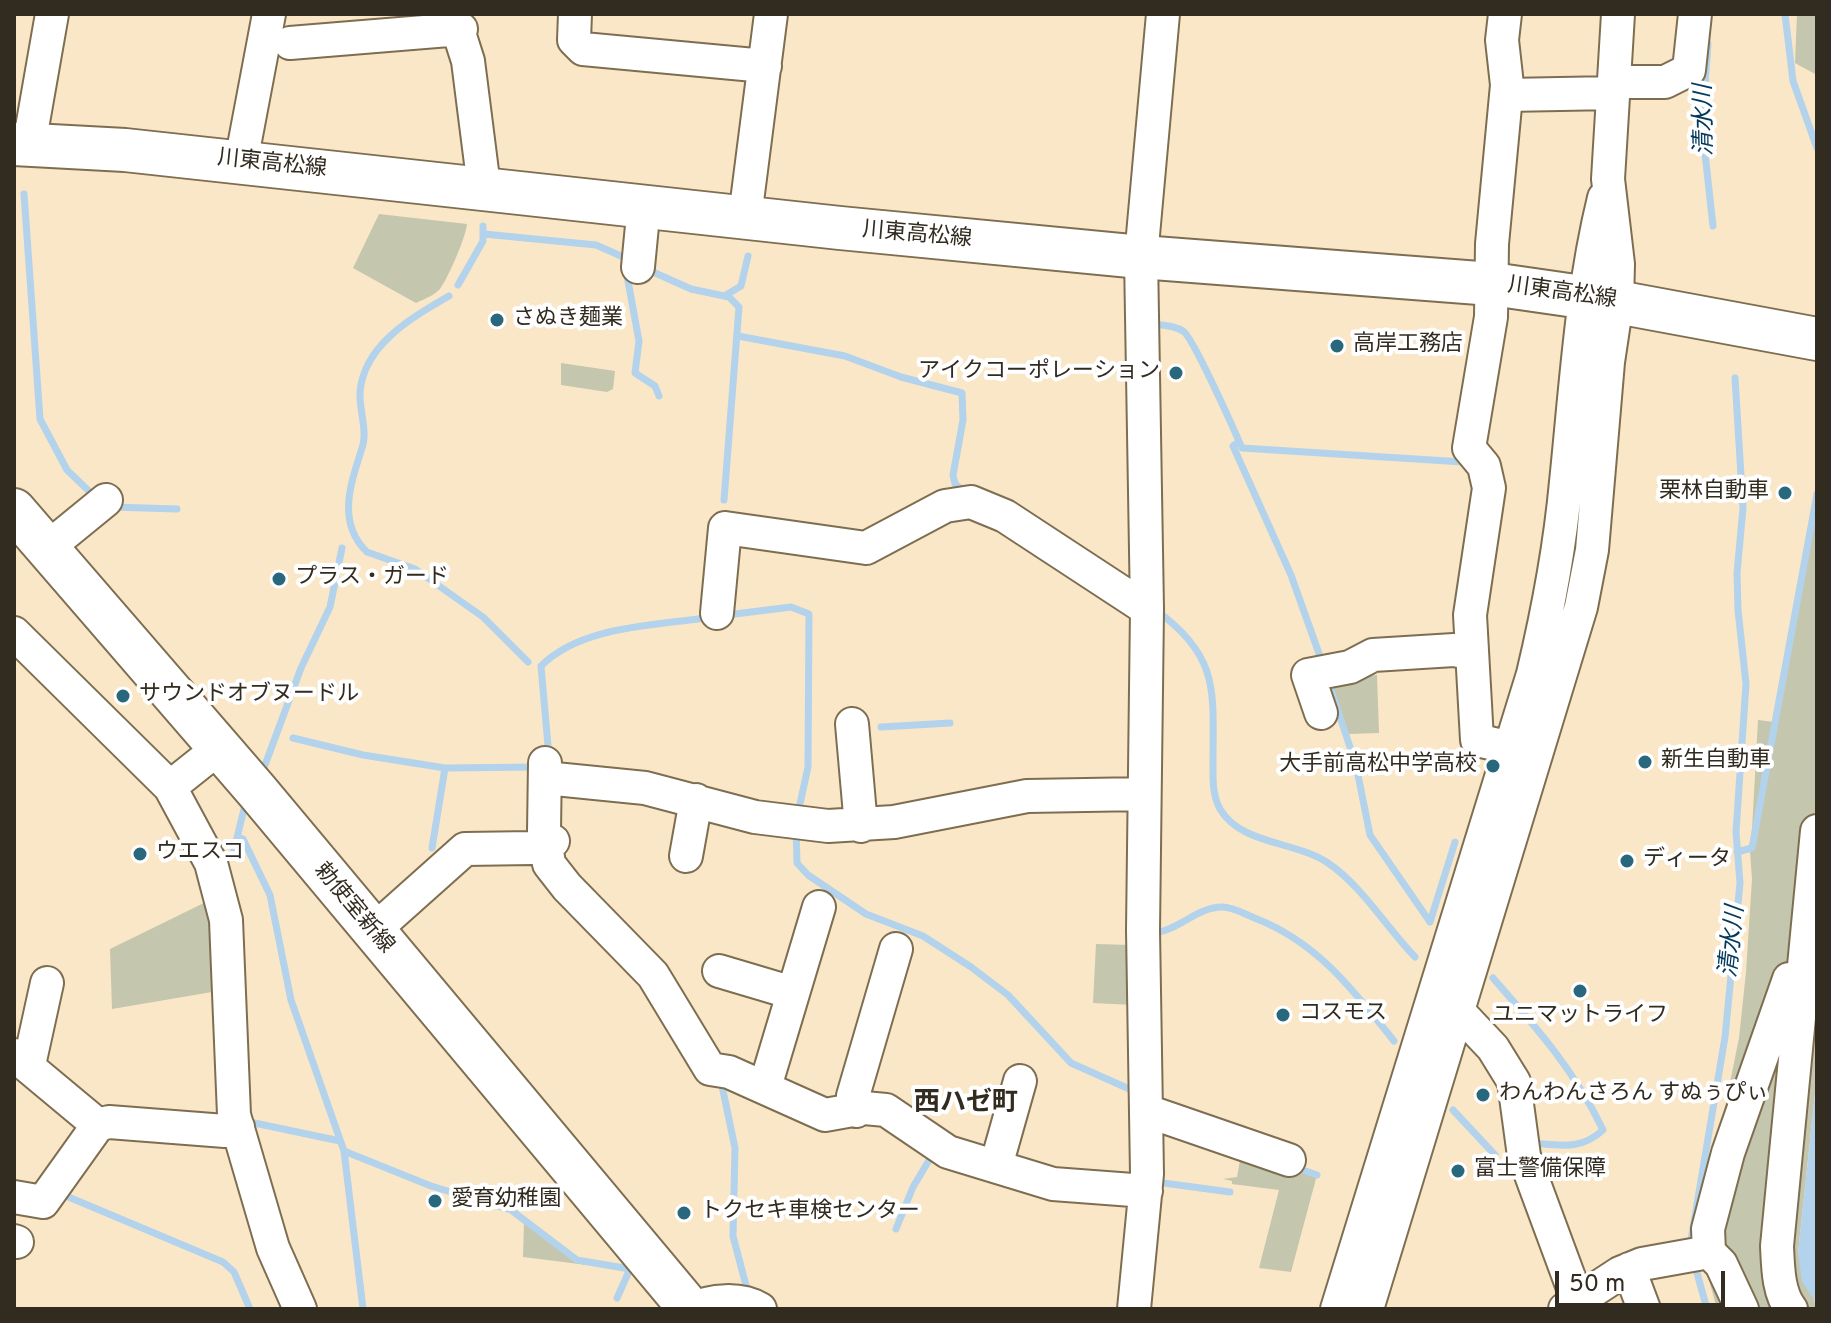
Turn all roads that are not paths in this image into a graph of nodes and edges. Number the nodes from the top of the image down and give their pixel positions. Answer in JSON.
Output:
{"nodes":[{"id":1,"x":52,"y":14,"type":"edge"},
{"id":2,"x":269,"y":14,"type":"edge"},
{"id":3,"x":575,"y":14,"type":"edge"},
{"id":4,"x":771,"y":14,"type":"edge"},
{"id":5,"x":1163,"y":14,"type":"edge"},
{"id":6,"x":1505,"y":14,"type":"edge"},
{"id":7,"x":1618,"y":14,"type":"edge"},
{"id":8,"x":1695,"y":14,"type":"edge"},
{"id":9,"x":457,"y":21,"type":"edge"},
{"id":10,"x":290,"y":43,"type":"dead end"},
{"id":11,"x":765,"y":66,"type":"junction"},
{"id":12,"x":1614,"y":87,"type":"junction"},
{"id":13,"x":1507,"y":95,"type":"junction"},
{"id":14,"x":21,"y":145,"type":"edge"},
{"id":15,"x":241,"y":162,"type":"junction"},
{"id":16,"x":484,"y":187,"type":"junction"},
{"id":17,"x":644,"y":205,"type":"junction"},
{"id":18,"x":745,"y":217,"type":"junction"},
{"id":19,"x":1141,"y":257,"type":"junction"},
{"id":20,"x":638,"y":267,"type":"dead end"},
{"id":21,"x":1492,"y":284,"type":"junction"},
{"id":22,"x":1600,"y":300,"type":"junction"},
{"id":23,"x":1817,"y":339,"type":"edge"},
{"id":24,"x":106,"y":500,"type":"dead end"},
{"id":25,"x":14,"y":510,"type":"edge"},
{"id":26,"x":46,"y":549,"type":"junction"},
{"id":27,"x":1147,"y":609,"type":"junction"},
{"id":28,"x":717,"y":613,"type":"dead end"},
{"id":29,"x":14,"y":633,"type":"edge"},
{"id":30,"x":1472,"y":654,"type":"junction"},
{"id":31,"x":1321,"y":713,"type":"dead end"},
{"id":32,"x":852,"y":724,"type":"dead end"},
{"id":33,"x":219,"y":748,"type":"junction"},
{"id":34,"x":1511,"y":748,"type":"junction"},
{"id":35,"x":170,"y":787,"type":"junction"},
{"id":36,"x":1144,"y":794,"type":"junction"},
{"id":37,"x":696,"y":800,"type":"junction"},
{"id":38,"x":861,"y":826,"type":"junction"},
{"id":39,"x":1817,"y":831,"type":"edge"},
{"id":40,"x":549,"y":842,"type":"junction"},
{"id":41,"x":686,"y":856,"type":"dead end"},
{"id":42,"x":819,"y":907,"type":"dead end"},
{"id":43,"x":1806,"y":931,"type":"junction"},
{"id":44,"x":372,"y":932,"type":"junction"},
{"id":45,"x":896,"y":949,"type":"dead end"},
{"id":46,"x":47,"y":983,"type":"dead end"},
{"id":47,"x":732,"y":983,"type":"dead end"},
{"id":48,"x":793,"y":993,"type":"junction"},
{"id":49,"x":1459,"y":1012,"type":"junction"},
{"id":50,"x":21,"y":1060,"type":"edge"},
{"id":51,"x":1020,"y":1081,"type":"dead end"},
{"id":52,"x":765,"y":1087,"type":"junction"},
{"id":53,"x":856,"y":1111,"type":"junction"},
{"id":54,"x":1147,"y":1111,"type":"junction"},
{"id":55,"x":98,"y":1125,"type":"junction"},
{"id":56,"x":238,"y":1127,"type":"junction"},
{"id":57,"x":1289,"y":1160,"type":"dead end"},
{"id":58,"x":996,"y":1166,"type":"junction"},
{"id":59,"x":1146,"y":1191,"type":"junction"},
{"id":60,"x":37,"y":1195,"type":"edge"},
{"id":61,"x":1697,"y":1254,"type":"junction"},
{"id":62,"x":1629,"y":1269,"type":"junction"},
{"id":63,"x":1571,"y":1304,"type":"edge"},
{"id":64,"x":300,"y":1309,"type":"edge"},
{"id":65,"x":690,"y":1309,"type":"edge"},
{"id":66,"x":760,"y":1309,"type":"edge"},
{"id":67,"x":1134,"y":1309,"type":"edge"},
{"id":68,"x":1337,"y":1309,"type":"edge"},
{"id":69,"x":1367,"y":1309,"type":"edge"},
{"id":70,"x":1644,"y":1309,"type":"edge"},
{"id":71,"x":1742,"y":1309,"type":"edge"},
{"id":72,"x":1791,"y":1309,"type":"edge"}],
"edges":[{"from":1,"to":14,"type":"street"},
{"from":2,"to":15,"type":"street"},
{"from":3,"to":11,"type":"street"},
{"from":4,"to":11,"type":"street"},
{"from":5,"to":19,"type":"street"},
{"from":6,"to":13,"type":"street"},
{"from":7,"to":12,"type":"street"},
{"from":8,"to":12,"type":"street"},
{"from":9,"to":10,"type":"street"},
{"from":9,"to":16,"type":"street"},
{"from":11,"to":18,"type":"street"},
{"from":12,"to":13,"type":"street"},
{"from":12,"to":22,"type":"street"},
{"from":13,"to":21,"type":"street"},
{"from":14,"to":15,"type":"main road","name":"川東高松線"},
{"from":15,"to":16,"type":"main road","name":"川東高松線"},
{"from":16,"to":17,"type":"main road","name":"川東高松線"},
{"from":17,"to":18,"type":"main road","name":"川東高松線"},
{"from":17,"to":20,"type":"street"},
{"from":18,"to":19,"type":"main road","name":"川東高松線"},
{"from":19,"to":21,"type":"main road","name":"川東高松線"},
{"from":19,"to":27,"type":"street"},
{"from":21,"to":22,"type":"main road","name":"川東高松線"},
{"from":21,"to":30,"type":"street"},
{"from":22,"to":23,"type":"main road","name":"川東高松線"},
{"from":22,"to":34,"type":"street"},
{"from":22,"to":49,"type":"street"},
{"from":24,"to":26,"type":"street"},
{"from":25,"to":26,"type":"main road","name":"勅使室新線"},
{"from":26,"to":33,"type":"main road","name":"勅使室新線"},
{"from":27,"to":28,"type":"street"},
{"from":27,"to":36,"type":"street"},
{"from":29,"to":35,"type":"street"},
{"from":30,"to":31,"type":"street"},
{"from":30,"to":34,"type":"street"},
{"from":32,"to":38,"type":"street"},
{"from":33,"to":35,"type":"street"},
{"from":33,"to":44,"type":"main road","name":"勅使室新線"},
{"from":34,"to":68,"type":"street"},
{"from":35,"to":56,"type":"street"},
{"from":36,"to":38,"type":"street"},
{"from":36,"to":54,"type":"street"},
{"from":37,"to":38,"type":"street"},
{"from":37,"to":40,"type":"street"},
{"from":37,"to":41,"type":"street"},
{"from":39,"to":43,"type":"street"},
{"from":40,"to":44,"type":"street"},
{"from":40,"to":52,"type":"street"},
{"from":42,"to":48,"type":"street"},
{"from":43,"to":61,"type":"street"},
{"from":43,"to":72,"type":"street"},
{"from":44,"to":65,"type":"main road","name":"勅使室新線"},
{"from":45,"to":53,"type":"street"},
{"from":46,"to":50,"type":"street"},
{"from":47,"to":48,"type":"street"},
{"from":48,"to":52,"type":"street"},
{"from":49,"to":63,"type":"street"},
{"from":49,"to":69,"type":"street"},
{"from":50,"to":55,"type":"street"},
{"from":51,"to":58,"type":"street"},
{"from":52,"to":53,"type":"street"},
{"from":53,"to":58,"type":"street"},
{"from":54,"to":57,"type":"street"},
{"from":54,"to":59,"type":"street"},
{"from":55,"to":56,"type":"street"},
{"from":55,"to":60,"type":"street"},
{"from":56,"to":64,"type":"street"},
{"from":58,"to":59,"type":"street"},
{"from":59,"to":67,"type":"street"},
{"from":61,"to":62,"type":"street"},
{"from":61,"to":71,"type":"street"},
{"from":62,"to":63,"type":"street"},
{"from":62,"to":70,"type":"street"},
{"from":65,"to":66,"type":"street"}]}
